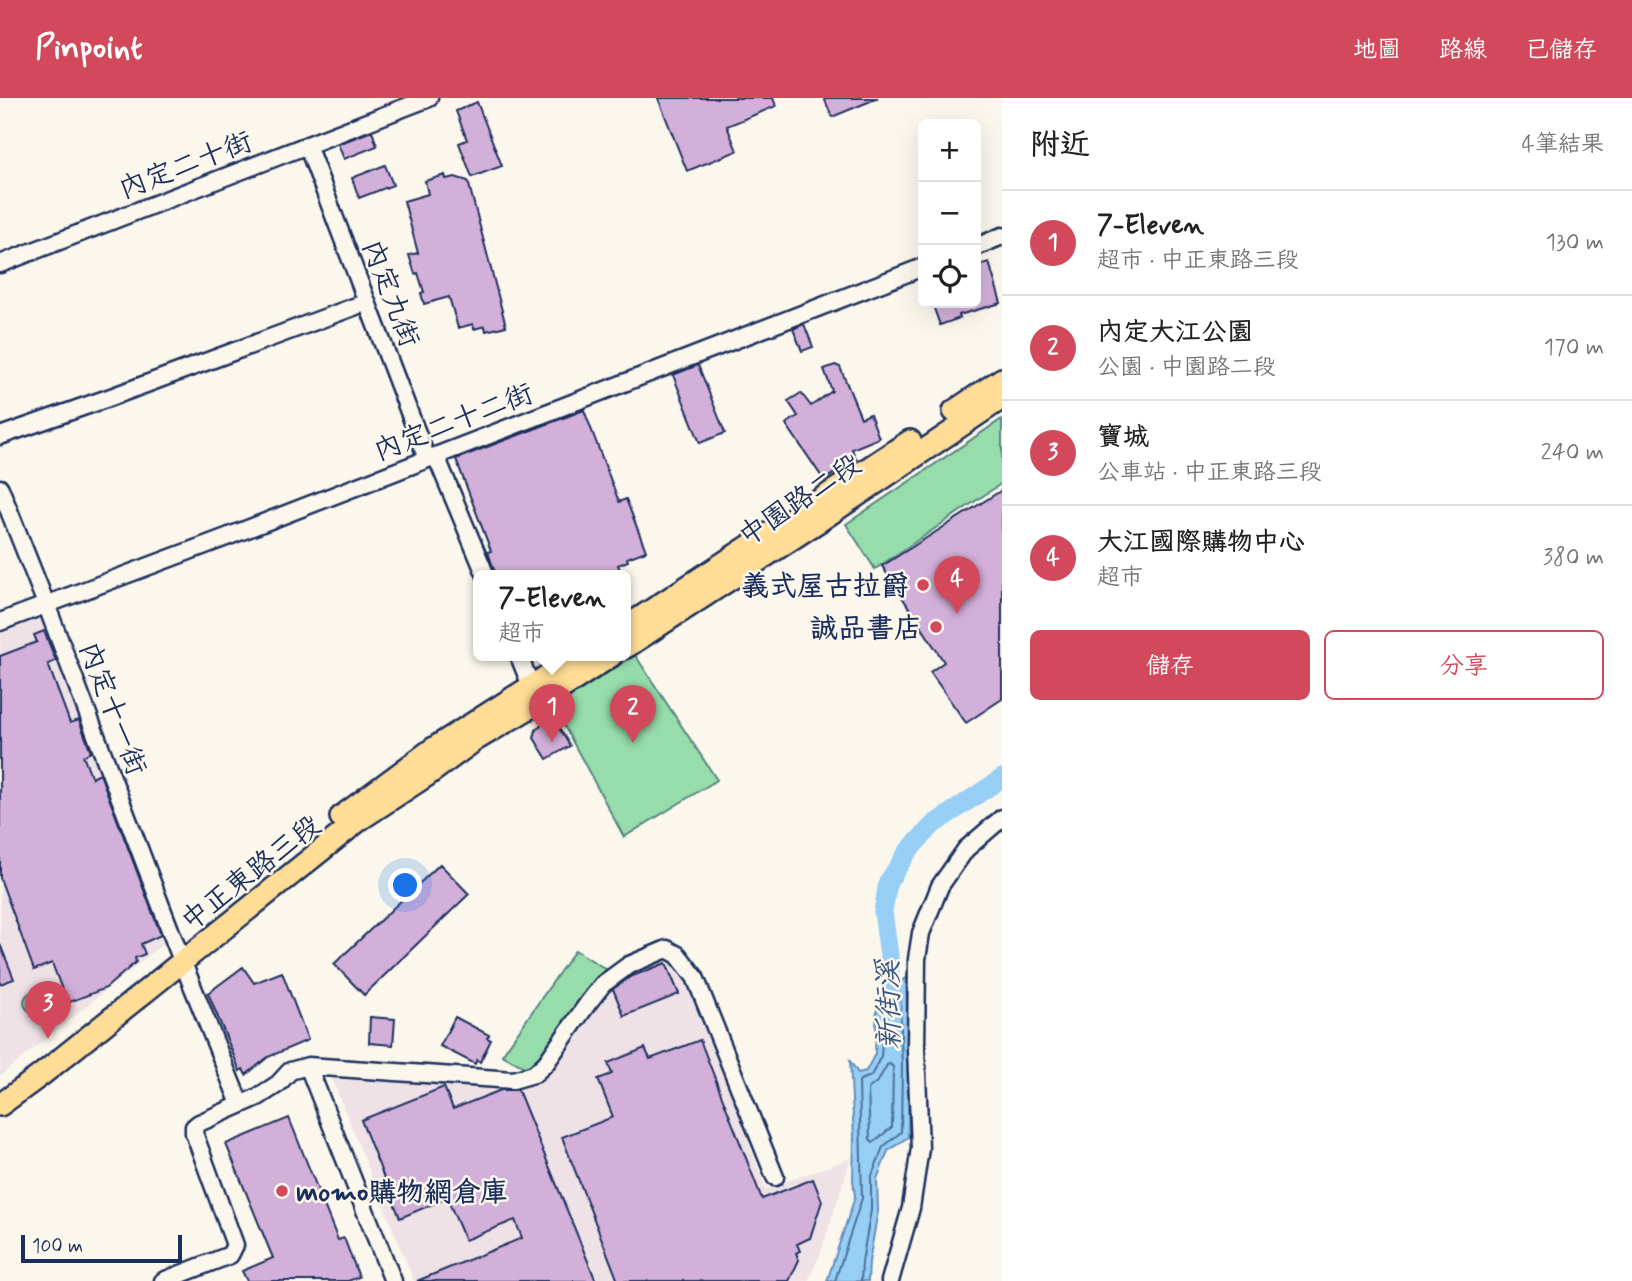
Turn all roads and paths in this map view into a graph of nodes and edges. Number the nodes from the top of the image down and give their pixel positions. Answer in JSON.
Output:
{"nodes":[{"id":1,"x":429,"y":98,"type":"edge"},
{"id":2,"x":307,"y":145,"type":"junction"},
{"id":3,"x":1002,"y":236,"type":"edge"},
{"id":4,"x":981,"y":245,"type":"edge"},
{"id":5,"x":0,"y":264,"type":"edge"},
{"id":6,"x":918,"y":269,"type":"edge"},
{"id":7,"x":367,"y":302,"type":"junction"},
{"id":8,"x":1002,"y":379,"type":"edge"},
{"id":9,"x":1002,"y":398,"type":"edge"},
{"id":10,"x":0,"y":436,"type":"edge"},
{"id":11,"x":432,"y":458,"type":"junction"},
{"id":12,"x":0,"y":488,"type":"edge"},
{"id":13,"x":483,"y":570,"type":"edge"},
{"id":14,"x":46,"y":604,"type":"junction"},
{"id":15,"x":0,"y":622,"type":"edge"},
{"id":16,"x":631,"y":623,"type":"edge"},
{"id":17,"x":631,"y":643,"type":"edge"},
{"id":18,"x":522,"y":661,"type":"edge"},
{"id":19,"x":573,"y":661,"type":"edge"},
{"id":20,"x":601,"y":661,"type":"edge"},
{"id":21,"x":539,"y":692,"type":"junction"},
{"id":22,"x":1002,"y":818,"type":"edge"},
{"id":23,"x":180,"y":954,"type":"junction"},
{"id":24,"x":308,"y":1066,"type":"junction"},
{"id":25,"x":0,"y":1089,"type":"edge"},
{"id":26,"x":240,"y":1104,"type":"junction"},
{"id":27,"x":0,"y":1105,"type":"edge"},
{"id":28,"x":775,"y":1177,"type":"dead end"},
{"id":29,"x":163,"y":1281,"type":"edge"},
{"id":30,"x":393,"y":1281,"type":"edge"},
{"id":31,"x":890,"y":1281,"type":"edge"}],
"edges":[{"from":1,"to":2,"type":"street","name":"內定二十街"},
{"from":2,"to":5,"type":"street","name":"內定二十街"},
{"from":2,"to":7,"type":"street","name":"內定九街"},
{"from":3,"to":4,"type":"street"},
{"from":6,"to":11,"type":"street","name":"內定二十二街"},
{"from":7,"to":10,"type":"street"},
{"from":7,"to":11,"type":"street","name":"內定九街"},
{"from":8,"to":16,"type":"main road","name":"中園路二段"},
{"from":9,"to":17,"type":"main road","name":"中園路二段"},
{"from":11,"to":13,"type":"street","name":"內定九街"},
{"from":11,"to":14,"type":"street","name":"內定二十二街"},
{"from":12,"to":14,"type":"street","name":"內定十一街"},
{"from":14,"to":15,"type":"street","name":"內定二十二街"},
{"from":14,"to":23,"type":"street","name":"內定十一街"},
{"from":18,"to":21,"type":"street"},
{"from":19,"to":21,"type":"main road"},
{"from":20,"to":21,"type":"main road"},
{"from":21,"to":23,"type":"main road"},
{"from":22,"to":31,"type":"street"},
{"from":23,"to":25,"type":"main road","name":"中正東路三段"},
{"from":23,"to":26,"type":"street","name":"內定十一街"},
{"from":23,"to":27,"type":"main road","name":"中正東路三段"},
{"from":24,"to":26,"type":"street"},
{"from":24,"to":28,"type":"street"},
{"from":24,"to":30,"type":"street"},
{"from":26,"to":29,"type":"street"}]}
